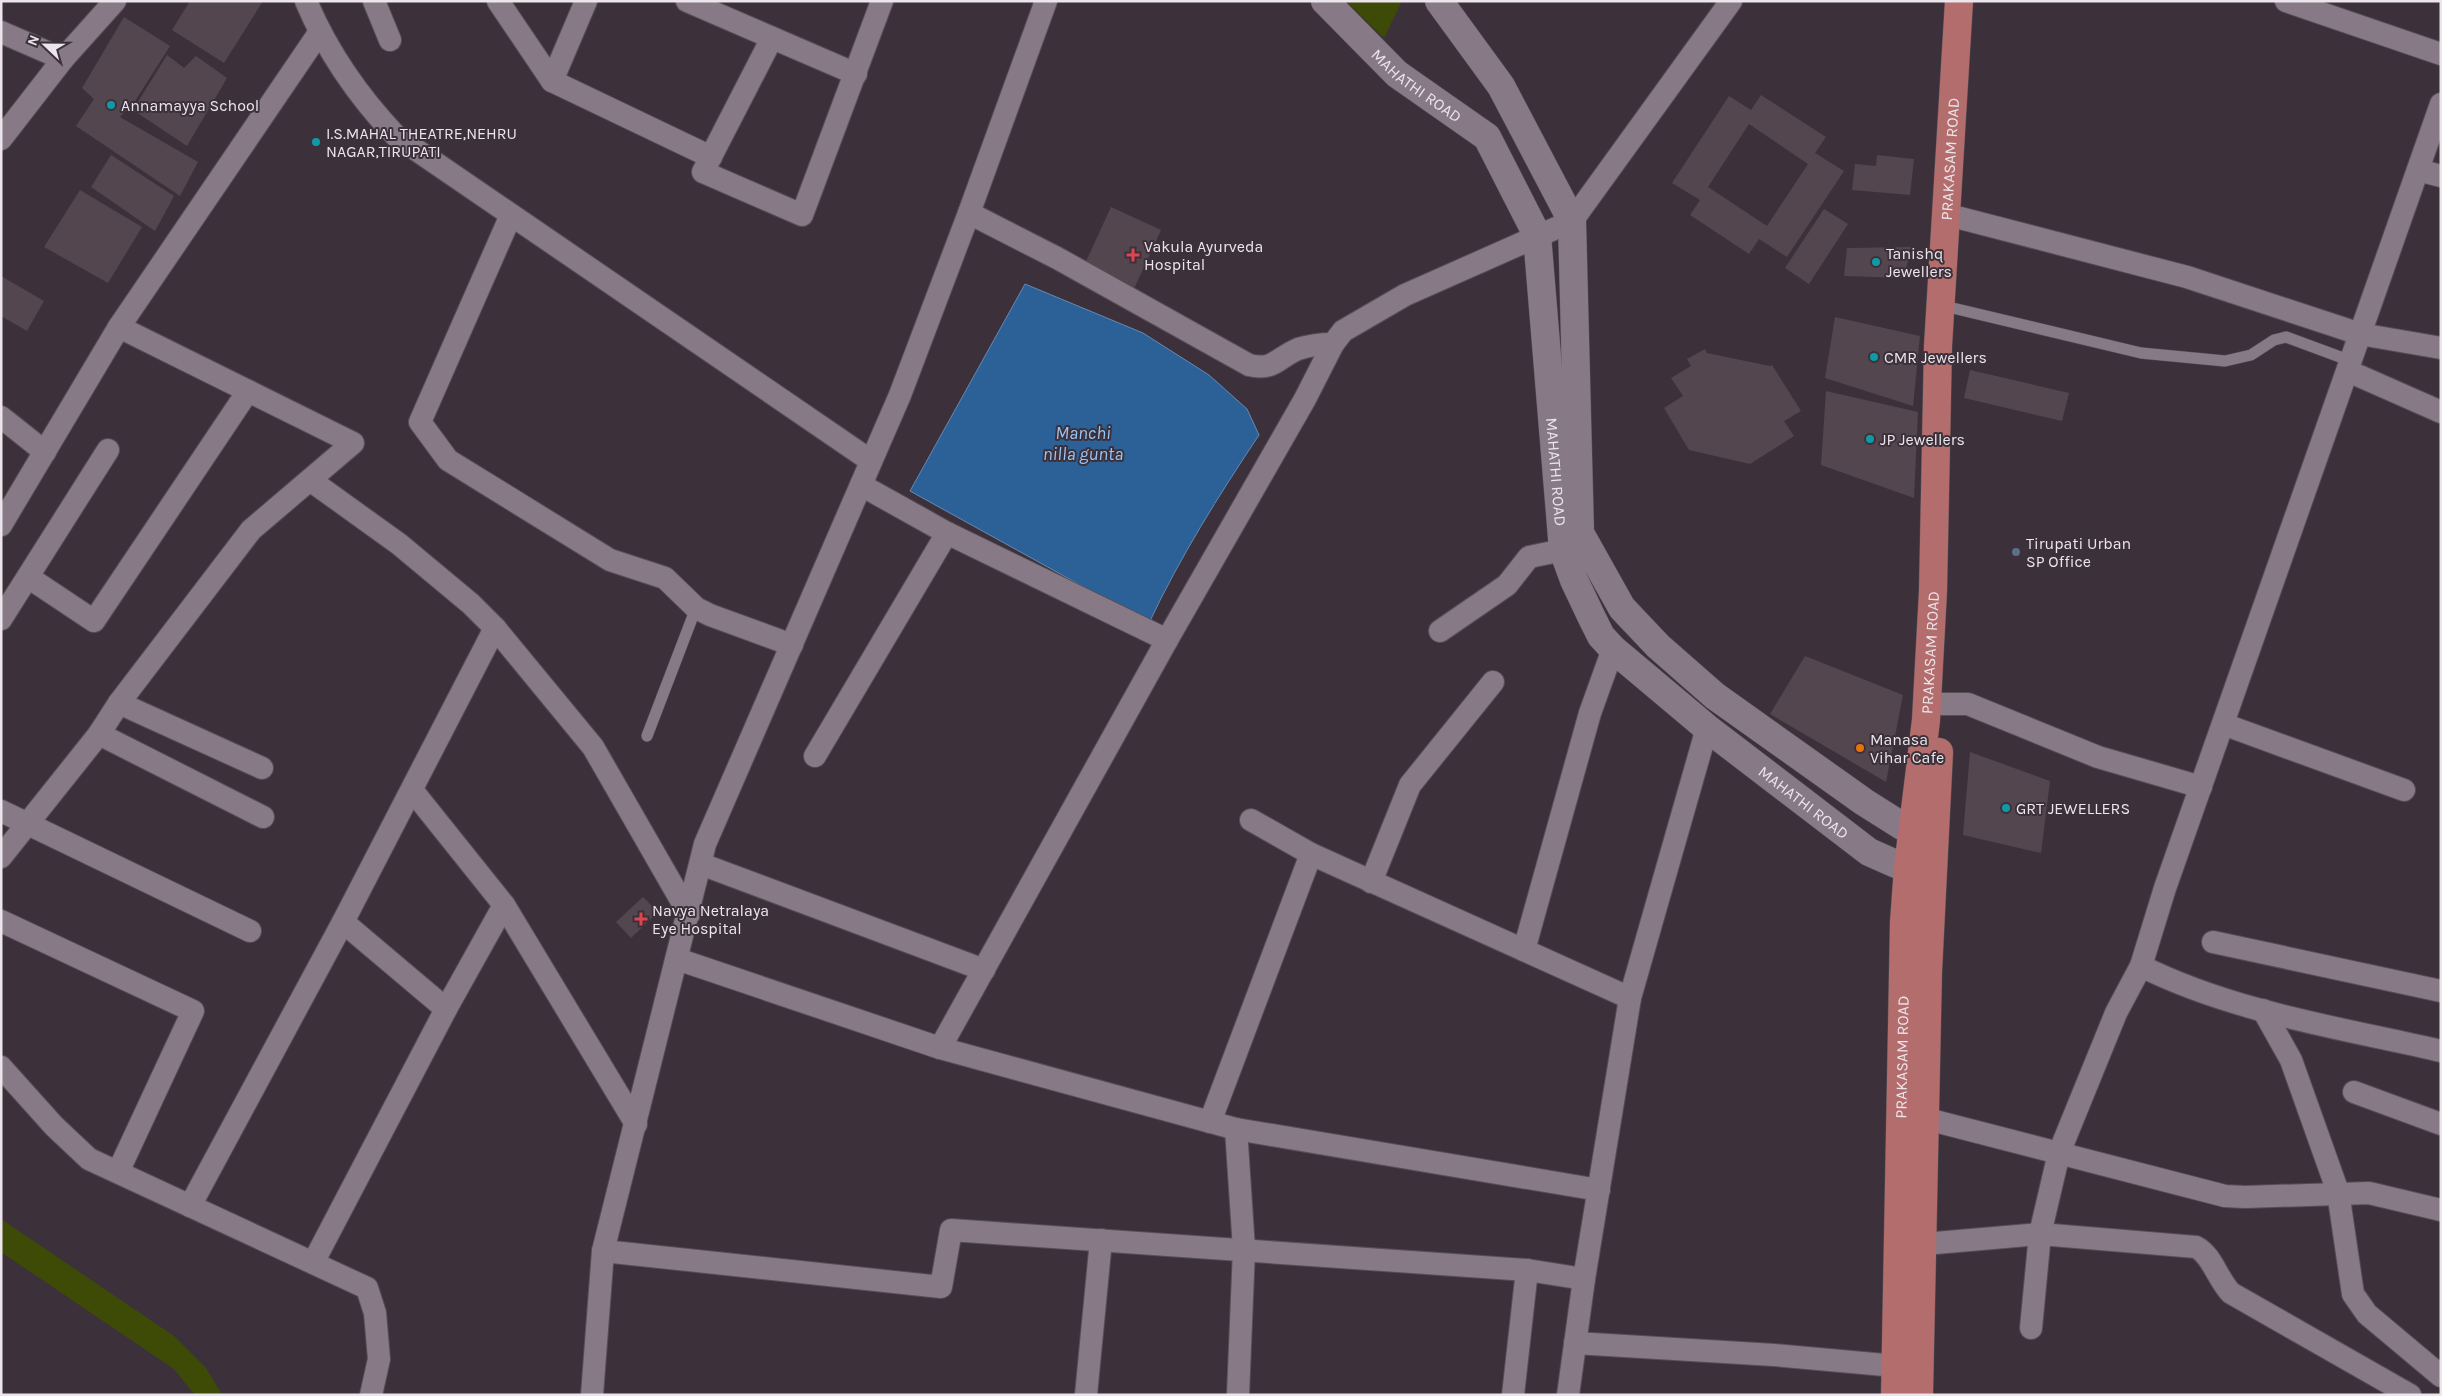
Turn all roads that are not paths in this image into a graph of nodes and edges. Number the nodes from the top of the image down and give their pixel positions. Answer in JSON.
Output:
{"nodes":[{"id":1,"x":114,"y":1,"type":"edge"},
{"id":2,"x":374,"y":1,"type":"edge"},
{"id":3,"x":498,"y":1,"type":"edge"},
{"id":4,"x":586,"y":1,"type":"edge"},
{"id":5,"x":687,"y":1,"type":"edge"},
{"id":6,"x":882,"y":1,"type":"edge"},
{"id":7,"x":1046,"y":1,"type":"edge"},
{"id":8,"x":1325,"y":1,"type":"edge"},
{"id":9,"x":1439,"y":1,"type":"edge"},
{"id":10,"x":1731,"y":1,"type":"edge"},
{"id":11,"x":1959,"y":1,"type":"edge"},
{"id":12,"x":1973,"y":1,"type":"edge"},
{"id":13,"x":2286,"y":1,"type":"edge"},
{"id":14,"x":307,"y":2,"type":"edge"},
{"id":15,"x":1,"y":32,"type":"edge"},
{"id":16,"x":319,"y":33,"type":"junction"},
{"id":17,"x":772,"y":38,"type":"junction"},
{"id":18,"x":390,"y":40,"type":"dead end"},
{"id":19,"x":2441,"y":54,"type":"edge"},
{"id":20,"x":63,"y":59,"type":"junction"},
{"id":21,"x":856,"y":74,"type":"junction"},
{"id":22,"x":552,"y":81,"type":"junction"},
{"id":23,"x":2439,"y":116,"type":"edge"},
{"id":24,"x":1,"y":139,"type":"edge"},
{"id":25,"x":711,"y":157,"type":"junction"},
{"id":26,"x":2418,"y":170,"type":"junction"},
{"id":27,"x":2441,"y":176,"type":"edge"},
{"id":28,"x":970,"y":213,"type":"junction"},
{"id":29,"x":511,"y":215,"type":"junction"},
{"id":30,"x":1960,"y":218,"type":"junction"},
{"id":31,"x":1572,"y":221,"type":"junction"},
{"id":32,"x":1536,"y":235,"type":"junction"},
{"id":33,"x":1949,"y":307,"type":"junction"},
{"id":34,"x":120,"y":327,"type":"junction"},
{"id":35,"x":2360,"y":334,"type":"junction"},
{"id":36,"x":1333,"y":344,"type":"junction"},
{"id":37,"x":2441,"y":348,"type":"edge"},
{"id":38,"x":2350,"y":366,"type":"junction"},
{"id":39,"x":248,"y":391,"type":"junction"},
{"id":40,"x":2441,"y":412,"type":"edge"},
{"id":41,"x":1,"y":417,"type":"edge"},
{"id":42,"x":108,"y":450,"type":"dead end"},
{"id":43,"x":45,"y":452,"type":"junction"},
{"id":44,"x":871,"y":461,"type":"junction"},
{"id":45,"x":310,"y":480,"type":"junction"},
{"id":46,"x":861,"y":485,"type":"junction"},
{"id":47,"x":1,"y":525,"type":"edge"},
{"id":48,"x":947,"y":534,"type":"junction"},
{"id":49,"x":1563,"y":550,"type":"junction"},
{"id":50,"x":28,"y":577,"type":"junction"},
{"id":51,"x":696,"y":608,"type":"junction"},
{"id":52,"x":1,"y":619,"type":"edge"},
{"id":53,"x":495,"y":628,"type":"junction"},
{"id":54,"x":1440,"y":630,"type":"dead end"},
{"id":55,"x":1167,"y":640,"type":"junction"},
{"id":56,"x":792,"y":645,"type":"junction"},
{"id":57,"x":1613,"y":649,"type":"junction"},
{"id":58,"x":1494,"y":682,"type":"dead end"},
{"id":59,"x":118,"y":703,"type":"junction"},
{"id":60,"x":1942,"y":704,"type":"junction"},
{"id":61,"x":2223,"y":724,"type":"junction"},
{"id":62,"x":1707,"y":728,"type":"junction"},
{"id":63,"x":99,"y":734,"type":"junction"},
{"id":64,"x":647,"y":736,"type":"dead end"},
{"id":65,"x":815,"y":756,"type":"dead end"},
{"id":66,"x":262,"y":768,"type":"dead end"},
{"id":67,"x":2201,"y":787,"type":"junction"},
{"id":68,"x":412,"y":790,"type":"junction"},
{"id":69,"x":2404,"y":790,"type":"dead end"},
{"id":70,"x":1,"y":811,"type":"edge"},
{"id":71,"x":263,"y":817,"type":"dead end"},
{"id":72,"x":1251,"y":820,"type":"dead end"},
{"id":73,"x":26,"y":824,"type":"junction"},
{"id":74,"x":1924,"y":832,"type":"junction"},
{"id":75,"x":1311,"y":854,"type":"junction"},
{"id":76,"x":1,"y":857,"type":"edge"},
{"id":77,"x":701,"y":864,"type":"junction"},
{"id":78,"x":1920,"y":870,"type":"junction"},
{"id":79,"x":1370,"y":882,"type":"junction"},
{"id":80,"x":504,"y":904,"type":"junction"},
{"id":81,"x":689,"y":914,"type":"junction"},
{"id":82,"x":1,"y":921,"type":"edge"},
{"id":83,"x":343,"y":922,"type":"junction"},
{"id":84,"x":250,"y":931,"type":"dead end"},
{"id":85,"x":2213,"y":942,"type":"dead end"},
{"id":86,"x":1524,"y":950,"type":"junction"},
{"id":87,"x":676,"y":959,"type":"junction"},
{"id":88,"x":2141,"y":966,"type":"junction"},
{"id":89,"x":984,"y":970,"type":"junction"},
{"id":90,"x":2441,"y":991,"type":"edge"},
{"id":91,"x":1630,"y":998,"type":"junction"},
{"id":92,"x":446,"y":1009,"type":"junction"},
{"id":93,"x":2263,"y":1010,"type":"junction"},
{"id":94,"x":940,"y":1048,"type":"junction"},
{"id":95,"x":2441,"y":1051,"type":"edge"},
{"id":96,"x":1,"y":1067,"type":"edge"},
{"id":97,"x":2354,"y":1092,"type":"dead end"},
{"id":98,"x":1927,"y":1119,"type":"junction"},
{"id":99,"x":1210,"y":1122,"type":"junction"},
{"id":100,"x":636,"y":1124,"type":"junction"},
{"id":101,"x":2441,"y":1124,"type":"edge"},
{"id":102,"x":1236,"y":1129,"type":"junction"},
{"id":103,"x":2059,"y":1153,"type":"junction"},
{"id":104,"x":118,"y":1172,"type":"junction"},
{"id":105,"x":1599,"y":1190,"type":"junction"},
{"id":106,"x":2338,"y":1192,"type":"junction"},
{"id":107,"x":190,"y":1206,"type":"junction"},
{"id":108,"x":2441,"y":1210,"type":"edge"},
{"id":109,"x":2040,"y":1234,"type":"junction"},
{"id":110,"x":1101,"y":1240,"type":"junction"},
{"id":111,"x":1924,"y":1244,"type":"junction"},
{"id":112,"x":1244,"y":1249,"type":"junction"},
{"id":113,"x":603,"y":1251,"type":"junction"},
{"id":114,"x":314,"y":1261,"type":"junction"},
{"id":115,"x":1526,"y":1270,"type":"junction"},
{"id":116,"x":1584,"y":1279,"type":"junction"},
{"id":117,"x":2031,"y":1328,"type":"dead end"},
{"id":118,"x":1575,"y":1343,"type":"junction"},
{"id":119,"x":1896,"y":1366,"type":"junction"},
{"id":120,"x":2441,"y":1376,"type":"edge"},
{"id":121,"x":371,"y":1395,"type":"edge"},
{"id":122,"x":592,"y":1395,"type":"edge"},
{"id":123,"x":1086,"y":1395,"type":"edge"},
{"id":124,"x":1238,"y":1395,"type":"edge"},
{"id":125,"x":1514,"y":1395,"type":"edge"},
{"id":126,"x":1568,"y":1395,"type":"edge"},
{"id":127,"x":1895,"y":1395,"type":"edge"},
{"id":128,"x":1919,"y":1395,"type":"edge"},
{"id":129,"x":2410,"y":1395,"type":"edge"}],
"edges":[{"from":1,"to":20,"type":"street"},
{"from":2,"to":18,"type":"street"},
{"from":3,"to":22,"type":"street"},
{"from":4,"to":22,"type":"street"},
{"from":5,"to":17,"type":"street"},
{"from":6,"to":21,"type":"street"},
{"from":7,"to":28,"type":"street"},
{"from":8,"to":32,"type":"street","name":"MAHATHI ROAD"},
{"from":9,"to":31,"type":"street","name":"MAHATHI ROAD"},
{"from":10,"to":31,"type":"street"},
{"from":11,"to":33,"type":"main road","name":"PRAKASAM ROAD"},
{"from":12,"to":30,"type":"main road","name":"PRAKASAM ROAD"},
{"from":13,"to":19,"type":"street"},
{"from":14,"to":16,"type":"street"},
{"from":15,"to":20,"type":"street"},
{"from":16,"to":29,"type":"street"},
{"from":16,"to":34,"type":"street"},
{"from":17,"to":21,"type":"street"},
{"from":17,"to":25,"type":"street"},
{"from":20,"to":24,"type":"street"},
{"from":21,"to":25,"type":"street"},
{"from":22,"to":25,"type":"street"},
{"from":23,"to":26,"type":"street"},
{"from":26,"to":27,"type":"street"},
{"from":26,"to":35,"type":"street"},
{"from":28,"to":36,"type":"street"},
{"from":28,"to":44,"type":"street"},
{"from":29,"to":44,"type":"street"},
{"from":29,"to":51,"type":"street"},
{"from":30,"to":33,"type":"main road","name":"PRAKASAM ROAD"},
{"from":30,"to":35,"type":"street"},
{"from":31,"to":32,"type":"street"},
{"from":31,"to":74,"type":"street","name":"MAHATHI ROAD"},
{"from":32,"to":36,"type":"street"},
{"from":32,"to":49,"type":"street","name":"MAHATHI ROAD"},
{"from":33,"to":38,"type":"lane"},
{"from":33,"to":60,"type":"main road","name":"PRAKASAM ROAD"},
{"from":33,"to":74,"type":"main road","name":"PRAKASAM ROAD"},
{"from":34,"to":39,"type":"street"},
{"from":34,"to":43,"type":"street"},
{"from":35,"to":37,"type":"street"},
{"from":35,"to":38,"type":"street"},
{"from":36,"to":55,"type":"street"},
{"from":38,"to":40,"type":"street"},
{"from":38,"to":61,"type":"street"},
{"from":39,"to":45,"type":"street"},
{"from":39,"to":50,"type":"street"},
{"from":41,"to":43,"type":"street"},
{"from":42,"to":50,"type":"street"},
{"from":43,"to":47,"type":"street"},
{"from":44,"to":46,"type":"street"},
{"from":45,"to":53,"type":"street"},
{"from":45,"to":59,"type":"street"},
{"from":46,"to":48,"type":"street"},
{"from":46,"to":56,"type":"street"},
{"from":48,"to":55,"type":"street"},
{"from":48,"to":65,"type":"street"},
{"from":49,"to":54,"type":"street"},
{"from":49,"to":57,"type":"street","name":"MAHATHI ROAD"},
{"from":50,"to":52,"type":"street"},
{"from":51,"to":56,"type":"street"},
{"from":51,"to":64,"type":"lane"},
{"from":53,"to":68,"type":"street"},
{"from":53,"to":81,"type":"street"},
{"from":55,"to":89,"type":"street"},
{"from":56,"to":77,"type":"street"},
{"from":57,"to":62,"type":"street","name":"MAHATHI ROAD"},
{"from":57,"to":86,"type":"street"},
{"from":58,"to":79,"type":"street"},
{"from":59,"to":63,"type":"street"},
{"from":59,"to":66,"type":"street"},
{"from":60,"to":67,"type":"street"},
{"from":60,"to":74,"type":"main road","name":"PRAKASAM ROAD"},
{"from":61,"to":67,"type":"street"},
{"from":61,"to":69,"type":"street"},
{"from":62,"to":78,"type":"street","name":"MAHATHI ROAD"},
{"from":62,"to":91,"type":"street"},
{"from":63,"to":71,"type":"street"},
{"from":63,"to":73,"type":"street"},
{"from":67,"to":88,"type":"street"},
{"from":68,"to":80,"type":"street"},
{"from":68,"to":83,"type":"street"},
{"from":70,"to":73,"type":"street"},
{"from":72,"to":75,"type":"street"},
{"from":73,"to":76,"type":"street"},
{"from":73,"to":84,"type":"street"},
{"from":74,"to":78,"type":"main road","name":"PRAKASAM ROAD"},
{"from":75,"to":79,"type":"street"},
{"from":75,"to":99,"type":"street"},
{"from":77,"to":81,"type":"street"},
{"from":77,"to":89,"type":"street"},
{"from":78,"to":98,"type":"main road","name":"PRAKASAM ROAD"},
{"from":78,"to":119,"type":"main road","name":"PRAKASAM ROAD"},
{"from":79,"to":86,"type":"street"},
{"from":80,"to":92,"type":"street"},
{"from":80,"to":100,"type":"street"},
{"from":81,"to":87,"type":"street"},
{"from":82,"to":104,"type":"street"},
{"from":83,"to":92,"type":"street"},
{"from":83,"to":107,"type":"street"},
{"from":85,"to":90,"type":"street"},
{"from":86,"to":91,"type":"street"},
{"from":87,"to":94,"type":"street"},
{"from":87,"to":100,"type":"street"},
{"from":88,"to":93,"type":"street"},
{"from":88,"to":103,"type":"street"},
{"from":89,"to":94,"type":"street"},
{"from":91,"to":105,"type":"street"},
{"from":92,"to":114,"type":"street"},
{"from":93,"to":95,"type":"street"},
{"from":93,"to":106,"type":"street"},
{"from":94,"to":99,"type":"street"},
{"from":96,"to":104,"type":"street"},
{"from":97,"to":101,"type":"street"},
{"from":98,"to":103,"type":"street"},
{"from":98,"to":111,"type":"main road","name":"PRAKASAM ROAD"},
{"from":99,"to":102,"type":"street"},
{"from":100,"to":113,"type":"street"},
{"from":102,"to":105,"type":"street"},
{"from":102,"to":112,"type":"street"},
{"from":103,"to":106,"type":"street"},
{"from":103,"to":109,"type":"street"},
{"from":104,"to":107,"type":"street"},
{"from":105,"to":116,"type":"street"},
{"from":106,"to":108,"type":"street"},
{"from":106,"to":120,"type":"street"},
{"from":107,"to":114,"type":"street"},
{"from":109,"to":111,"type":"street"},
{"from":109,"to":117,"type":"street"},
{"from":109,"to":129,"type":"street"},
{"from":110,"to":112,"type":"street"},
{"from":110,"to":113,"type":"street"},
{"from":110,"to":123,"type":"street"},
{"from":111,"to":128,"type":"main road","name":"PRAKASAM ROAD"},
{"from":112,"to":115,"type":"street"},
{"from":112,"to":124,"type":"street"},
{"from":113,"to":122,"type":"street"},
{"from":114,"to":121,"type":"street"},
{"from":115,"to":116,"type":"street"},
{"from":115,"to":125,"type":"street"},
{"from":116,"to":118,"type":"street"},
{"from":118,"to":119,"type":"street"},
{"from":118,"to":126,"type":"street"},
{"from":119,"to":127,"type":"main road","name":"PRAKASAM ROAD"}]}
